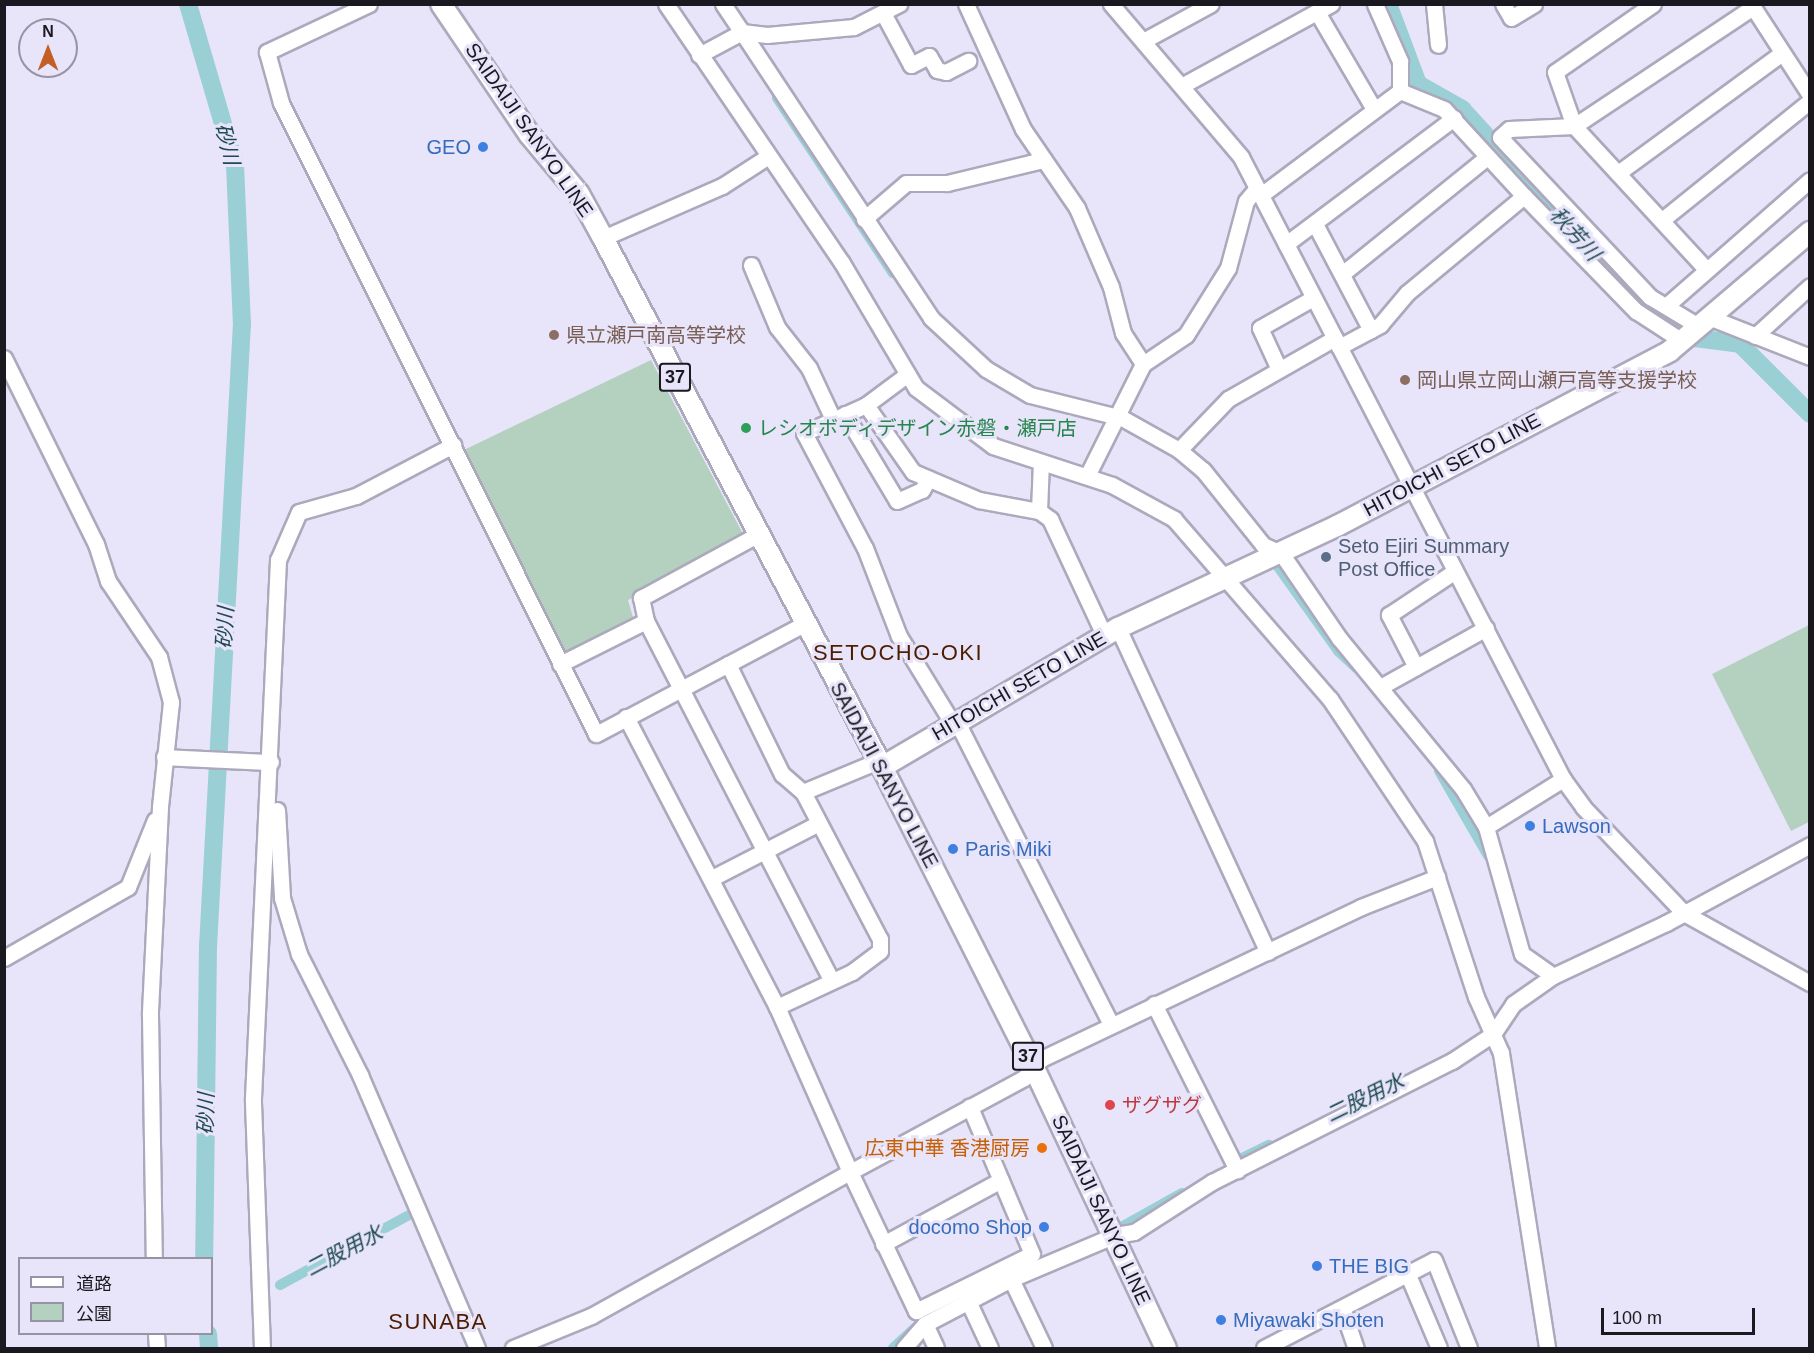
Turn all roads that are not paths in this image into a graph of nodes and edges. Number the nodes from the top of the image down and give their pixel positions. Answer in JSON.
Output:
{"nodes":[{"id":1,"x":369,"y":4,"type":"edge"},
{"id":2,"x":441,"y":4,"type":"edge"},
{"id":3,"x":666,"y":4,"type":"edge"},
{"id":4,"x":723,"y":4,"type":"edge"},
{"id":5,"x":899,"y":4,"type":"edge"},
{"id":6,"x":966,"y":4,"type":"edge"},
{"id":7,"x":1111,"y":4,"type":"edge"},
{"id":8,"x":1211,"y":4,"type":"edge"},
{"id":9,"x":1331,"y":4,"type":"edge"},
{"id":10,"x":1375,"y":4,"type":"edge"},
{"id":11,"x":1434,"y":4,"type":"edge"},
{"id":12,"x":1503,"y":4,"type":"edge"},
{"id":13,"x":1534,"y":4,"type":"edge"},
{"id":14,"x":1653,"y":4,"type":"edge"},
{"id":15,"x":1752,"y":6,"type":"edge"},
{"id":16,"x":1317,"y":12,"type":"junction"},
{"id":17,"x":883,"y":13,"type":"junction"},
{"id":18,"x":742,"y":32,"type":"junction"},
{"id":19,"x":1143,"y":41,"type":"junction"},
{"id":20,"x":1438,"y":45,"type":"dead end"},
{"id":21,"x":1782,"y":53,"type":"junction"},
{"id":22,"x":699,"y":55,"type":"junction"},
{"id":23,"x":968,"y":61,"type":"dead end"},
{"id":24,"x":1183,"y":85,"type":"junction"},
{"id":25,"x":1400,"y":91,"type":"junction"},
{"id":26,"x":1809,"y":95,"type":"edge"},
{"id":27,"x":1809,"y":101,"type":"edge"},
{"id":28,"x":1374,"y":109,"type":"junction"},
{"id":29,"x":1454,"y":118,"type":"junction"},
{"id":30,"x":1574,"y":126,"type":"junction"},
{"id":31,"x":767,"y":157,"type":"junction"},
{"id":32,"x":1486,"y":158,"type":"junction"},
{"id":33,"x":1043,"y":160,"type":"junction"},
{"id":34,"x":1618,"y":173,"type":"junction"},
{"id":35,"x":1809,"y":180,"type":"edge"},
{"id":36,"x":1259,"y":192,"type":"junction"},
{"id":37,"x":1524,"y":196,"type":"junction"},
{"id":38,"x":864,"y":219,"type":"junction"},
{"id":39,"x":1662,"y":220,"type":"junction"},
{"id":40,"x":1315,"y":224,"type":"junction"},
{"id":41,"x":1809,"y":232,"type":"edge"},
{"id":42,"x":603,"y":238,"type":"junction"},
{"id":43,"x":1286,"y":244,"type":"junction"},
{"id":44,"x":752,"y":265,"type":"dead end"},
{"id":45,"x":1706,"y":269,"type":"junction"},
{"id":46,"x":1342,"y":274,"type":"junction"},
{"id":47,"x":1809,"y":286,"type":"edge"},
{"id":48,"x":1313,"y":298,"type":"junction"},
{"id":49,"x":1666,"y":306,"type":"junction"},
{"id":50,"x":1371,"y":330,"type":"junction"},
{"id":51,"x":1695,"y":330,"type":"junction"},
{"id":52,"x":1755,"y":336,"type":"junction"},
{"id":53,"x":1337,"y":343,"type":"junction"},
{"id":54,"x":1809,"y":357,"type":"edge"},
{"id":55,"x":4,"y":358,"type":"edge"},
{"id":56,"x":1143,"y":364,"type":"junction"},
{"id":57,"x":1278,"y":367,"type":"junction"},
{"id":58,"x":905,"y":376,"type":"junction"},
{"id":59,"x":866,"y":405,"type":"junction"},
{"id":60,"x":839,"y":415,"type":"junction"},
{"id":61,"x":1113,"y":415,"type":"junction"},
{"id":62,"x":453,"y":445,"type":"junction"},
{"id":63,"x":1179,"y":450,"type":"junction"},
{"id":64,"x":1041,"y":462,"type":"junction"},
{"id":65,"x":1087,"y":476,"type":"junction"},
{"id":66,"x":928,"y":479,"type":"junction"},
{"id":67,"x":1412,"y":485,"type":"junction"},
{"id":68,"x":1039,"y":511,"type":"junction"},
{"id":69,"x":757,"y":535,"type":"junction"},
{"id":70,"x":1281,"y":553,"type":"junction"},
{"id":71,"x":1455,"y":571,"type":"junction"},
{"id":72,"x":1228,"y":577,"type":"junction"},
{"id":73,"x":646,"y":621,"type":"junction"},
{"id":74,"x":804,"y":624,"type":"junction"},
{"id":75,"x":1486,"y":628,"type":"junction"},
{"id":76,"x":1111,"y":632,"type":"junction"},
{"id":77,"x":560,"y":664,"type":"junction"},
{"id":78,"x":729,"y":664,"type":"junction"},
{"id":79,"x":1416,"y":667,"type":"junction"},
{"id":80,"x":1382,"y":686,"type":"junction"},
{"id":81,"x":681,"y":689,"type":"junction"},
{"id":82,"x":626,"y":717,"type":"junction"},
{"id":83,"x":955,"y":723,"type":"junction"},
{"id":84,"x":164,"y":757,"type":"junction"},
{"id":85,"x":271,"y":762,"type":"junction"},
{"id":86,"x":880,"y":764,"type":"junction"},
{"id":87,"x":1563,"y":779,"type":"junction"},
{"id":88,"x":803,"y":792,"type":"junction"},
{"id":89,"x":160,"y":807,"type":"junction"},
{"id":90,"x":819,"y":823,"type":"junction"},
{"id":91,"x":1486,"y":828,"type":"junction"},
{"id":92,"x":1809,"y":845,"type":"edge"},
{"id":93,"x":765,"y":850,"type":"junction"},
{"id":94,"x":1437,"y":877,"type":"junction"},
{"id":95,"x":712,"y":878,"type":"junction"},
{"id":96,"x":1684,"y":914,"type":"junction"},
{"id":97,"x":1268,"y":952,"type":"junction"},
{"id":98,"x":4,"y":958,"type":"edge"},
{"id":99,"x":1553,"y":976,"type":"junction"},
{"id":100,"x":832,"y":981,"type":"junction"},
{"id":101,"x":1809,"y":983,"type":"edge"},
{"id":102,"x":1154,"y":1004,"type":"junction"},
{"id":103,"x":777,"y":1007,"type":"junction"},
{"id":104,"x":1111,"y":1024,"type":"junction"},
{"id":105,"x":1492,"y":1034,"type":"junction"},
{"id":106,"x":1034,"y":1068,"type":"junction"},
{"id":107,"x":969,"y":1107,"type":"junction"},
{"id":108,"x":1238,"y":1170,"type":"junction"},
{"id":109,"x":850,"y":1172,"type":"junction"},
{"id":110,"x":1001,"y":1180,"type":"junction"},
{"id":111,"x":1115,"y":1235,"type":"junction"},
{"id":112,"x":883,"y":1244,"type":"junction"},
{"id":113,"x":154,"y":1257,"type":"edge"},
{"id":114,"x":1408,"y":1275,"type":"junction"},
{"id":115,"x":1011,"y":1279,"type":"junction"},
{"id":116,"x":969,"y":1303,"type":"junction"},
{"id":117,"x":1343,"y":1311,"type":"junction"},
{"id":118,"x":925,"y":1324,"type":"junction"},
{"id":119,"x":1300,"y":1341,"type":"edge"},
{"id":120,"x":262,"y":1348,"type":"edge"},
{"id":121,"x":477,"y":1348,"type":"edge"},
{"id":122,"x":513,"y":1348,"type":"edge"},
{"id":123,"x":904,"y":1348,"type":"edge"},
{"id":124,"x":936,"y":1348,"type":"edge"},
{"id":125,"x":990,"y":1348,"type":"edge"},
{"id":126,"x":1044,"y":1348,"type":"edge"},
{"id":127,"x":1166,"y":1348,"type":"edge"},
{"id":128,"x":1264,"y":1348,"type":"edge"},
{"id":129,"x":1356,"y":1348,"type":"edge"},
{"id":130,"x":1439,"y":1348,"type":"edge"},
{"id":131,"x":1469,"y":1348,"type":"edge"},
{"id":132,"x":1547,"y":1348,"type":"edge"}],
"edges":[{"from":1,"to":62,"type":"street"},
{"from":2,"to":42,"type":"main road","name":"SAIDAIJI SANYO LINE","number":"37"},
{"from":3,"to":22,"type":"street"},
{"from":4,"to":18,"type":"street"},
{"from":5,"to":17,"type":"street"},
{"from":6,"to":33,"type":"street"},
{"from":7,"to":19,"type":"street"},
{"from":8,"to":19,"type":"street"},
{"from":9,"to":16,"type":"street"},
{"from":10,"to":25,"type":"street"},
{"from":11,"to":20,"type":"street"},
{"from":12,"to":13,"type":"street"},
{"from":14,"to":30,"type":"street"},
{"from":15,"to":21,"type":"street"},
{"from":15,"to":30,"type":"street"},
{"from":16,"to":24,"type":"street"},
{"from":16,"to":28,"type":"street"},
{"from":17,"to":18,"type":"street"},
{"from":17,"to":23,"type":"street"},
{"from":18,"to":22,"type":"street"},
{"from":18,"to":38,"type":"street"},
{"from":19,"to":24,"type":"street"},
{"from":21,"to":26,"type":"street"},
{"from":21,"to":34,"type":"street"},
{"from":22,"to":31,"type":"street"},
{"from":24,"to":36,"type":"street"},
{"from":25,"to":28,"type":"street"},
{"from":25,"to":29,"type":"street"},
{"from":27,"to":39,"type":"street"},
{"from":28,"to":36,"type":"street"},
{"from":29,"to":32,"type":"street"},
{"from":29,"to":40,"type":"street"},
{"from":30,"to":34,"type":"street"},
{"from":30,"to":49,"type":"street"},
{"from":31,"to":42,"type":"street"},
{"from":31,"to":58,"type":"street"},
{"from":32,"to":37,"type":"street"},
{"from":32,"to":46,"type":"street"},
{"from":33,"to":38,"type":"street"},
{"from":33,"to":56,"type":"street"},
{"from":34,"to":39,"type":"street"},
{"from":35,"to":45,"type":"street"},
{"from":36,"to":43,"type":"street"},
{"from":36,"to":56,"type":"street"},
{"from":37,"to":50,"type":"street"},
{"from":37,"to":51,"type":"street"},
{"from":38,"to":61,"type":"street"},
{"from":39,"to":45,"type":"street"},
{"from":40,"to":43,"type":"street"},
{"from":40,"to":46,"type":"street"},
{"from":41,"to":51,"type":"main road","name":"HITOICHI SETO LINE"},
{"from":42,"to":69,"type":"main road","name":"SAIDAIJI SANYO LINE","number":"37"},
{"from":43,"to":48,"type":"street"},
{"from":44,"to":60,"type":"street"},
{"from":45,"to":49,"type":"street"},
{"from":46,"to":50,"type":"street"},
{"from":47,"to":52,"type":"street"},
{"from":48,"to":53,"type":"street"},
{"from":48,"to":57,"type":"street"},
{"from":49,"to":51,"type":"street"},
{"from":50,"to":53,"type":"street"},
{"from":51,"to":52,"type":"street"},
{"from":51,"to":67,"type":"main road","name":"HITOICHI SETO LINE"},
{"from":52,"to":54,"type":"street"},
{"from":53,"to":57,"type":"street"},
{"from":53,"to":67,"type":"street"},
{"from":55,"to":84,"type":"street"},
{"from":56,"to":61,"type":"street"},
{"from":57,"to":63,"type":"street"},
{"from":58,"to":59,"type":"street"},
{"from":58,"to":64,"type":"street"},
{"from":59,"to":60,"type":"street"},
{"from":59,"to":66,"type":"street"},
{"from":60,"to":66,"type":"street"},
{"from":60,"to":83,"type":"street"},
{"from":61,"to":63,"type":"street"},
{"from":61,"to":65,"type":"street"},
{"from":62,"to":77,"type":"street"},
{"from":62,"to":85,"type":"street"},
{"from":63,"to":70,"type":"street"},
{"from":64,"to":65,"type":"street"},
{"from":64,"to":68,"type":"street"},
{"from":65,"to":72,"type":"street"},
{"from":66,"to":68,"type":"street"},
{"from":67,"to":70,"type":"main road","name":"HITOICHI SETO LINE"},
{"from":67,"to":71,"type":"street"},
{"from":68,"to":76,"type":"street"},
{"from":69,"to":73,"type":"street"},
{"from":69,"to":74,"type":"main road","name":"SAIDAIJI SANYO LINE","number":"37"},
{"from":70,"to":72,"type":"main road","name":"HITOICHI SETO LINE"},
{"from":70,"to":80,"type":"street"},
{"from":71,"to":75,"type":"street"},
{"from":71,"to":79,"type":"street"},
{"from":72,"to":76,"type":"main road","name":"HITOICHI SETO LINE"},
{"from":72,"to":94,"type":"street"},
{"from":73,"to":77,"type":"street"},
{"from":73,"to":81,"type":"street"},
{"from":74,"to":78,"type":"street"},
{"from":74,"to":86,"type":"main road","name":"SAIDAIJI SANYO LINE","number":"37"},
{"from":75,"to":79,"type":"street"},
{"from":75,"to":87,"type":"street"},
{"from":76,"to":83,"type":"main road","name":"HITOICHI SETO LINE"},
{"from":76,"to":97,"type":"street"},
{"from":77,"to":82,"type":"street"},
{"from":78,"to":81,"type":"street"},
{"from":78,"to":88,"type":"street"},
{"from":79,"to":80,"type":"street"},
{"from":80,"to":91,"type":"street"},
{"from":81,"to":82,"type":"street"},
{"from":81,"to":93,"type":"street"},
{"from":82,"to":95,"type":"street"},
{"from":83,"to":86,"type":"main road","name":"HITOICHI SETO LINE"},
{"from":83,"to":104,"type":"street"},
{"from":84,"to":85,"type":"street"},
{"from":84,"to":89,"type":"street"},
{"from":85,"to":120,"type":"street"},
{"from":85,"to":121,"type":"street"},
{"from":86,"to":88,"type":"street"},
{"from":86,"to":106,"type":"main road","name":"SAIDAIJI SANYO LINE","number":"37"},
{"from":87,"to":91,"type":"street"},
{"from":87,"to":96,"type":"street"},
{"from":88,"to":90,"type":"street"},
{"from":89,"to":98,"type":"street"},
{"from":89,"to":113,"type":"street"},
{"from":90,"to":93,"type":"street"},
{"from":90,"to":100,"type":"street"},
{"from":91,"to":99,"type":"street"},
{"from":92,"to":96,"type":"street"},
{"from":93,"to":95,"type":"street"},
{"from":93,"to":100,"type":"street"},
{"from":94,"to":97,"type":"street"},
{"from":94,"to":105,"type":"street"},
{"from":95,"to":103,"type":"street"},
{"from":96,"to":99,"type":"street"},
{"from":96,"to":101,"type":"street"},
{"from":97,"to":102,"type":"street"},
{"from":99,"to":105,"type":"street"},
{"from":100,"to":103,"type":"street"},
{"from":102,"to":104,"type":"street"},
{"from":102,"to":108,"type":"street"},
{"from":103,"to":109,"type":"street"},
{"from":104,"to":106,"type":"street"},
{"from":105,"to":108,"type":"street"},
{"from":105,"to":132,"type":"street"},
{"from":106,"to":107,"type":"street"},
{"from":106,"to":111,"type":"main road","name":"SAIDAIJI SANYO LINE","number":"37"},
{"from":107,"to":109,"type":"street"},
{"from":107,"to":110,"type":"street"},
{"from":108,"to":111,"type":"street"},
{"from":109,"to":112,"type":"street"},
{"from":109,"to":122,"type":"street"},
{"from":110,"to":112,"type":"street"},
{"from":110,"to":112,"type":"street"},
{"from":111,"to":115,"type":"street"},
{"from":111,"to":127,"type":"main road","name":"SAIDAIJI SANYO LINE","number":"37"},
{"from":114,"to":117,"type":"street"},
{"from":114,"to":130,"type":"street"},
{"from":114,"to":131,"type":"street"},
{"from":115,"to":116,"type":"street"},
{"from":115,"to":126,"type":"street"},
{"from":116,"to":118,"type":"street"},
{"from":116,"to":125,"type":"street"},
{"from":117,"to":119,"type":"street"},
{"from":117,"to":129,"type":"street"},
{"from":118,"to":123,"type":"street"},
{"from":118,"to":124,"type":"street"},
{"from":119,"to":128,"type":"street"}]}
